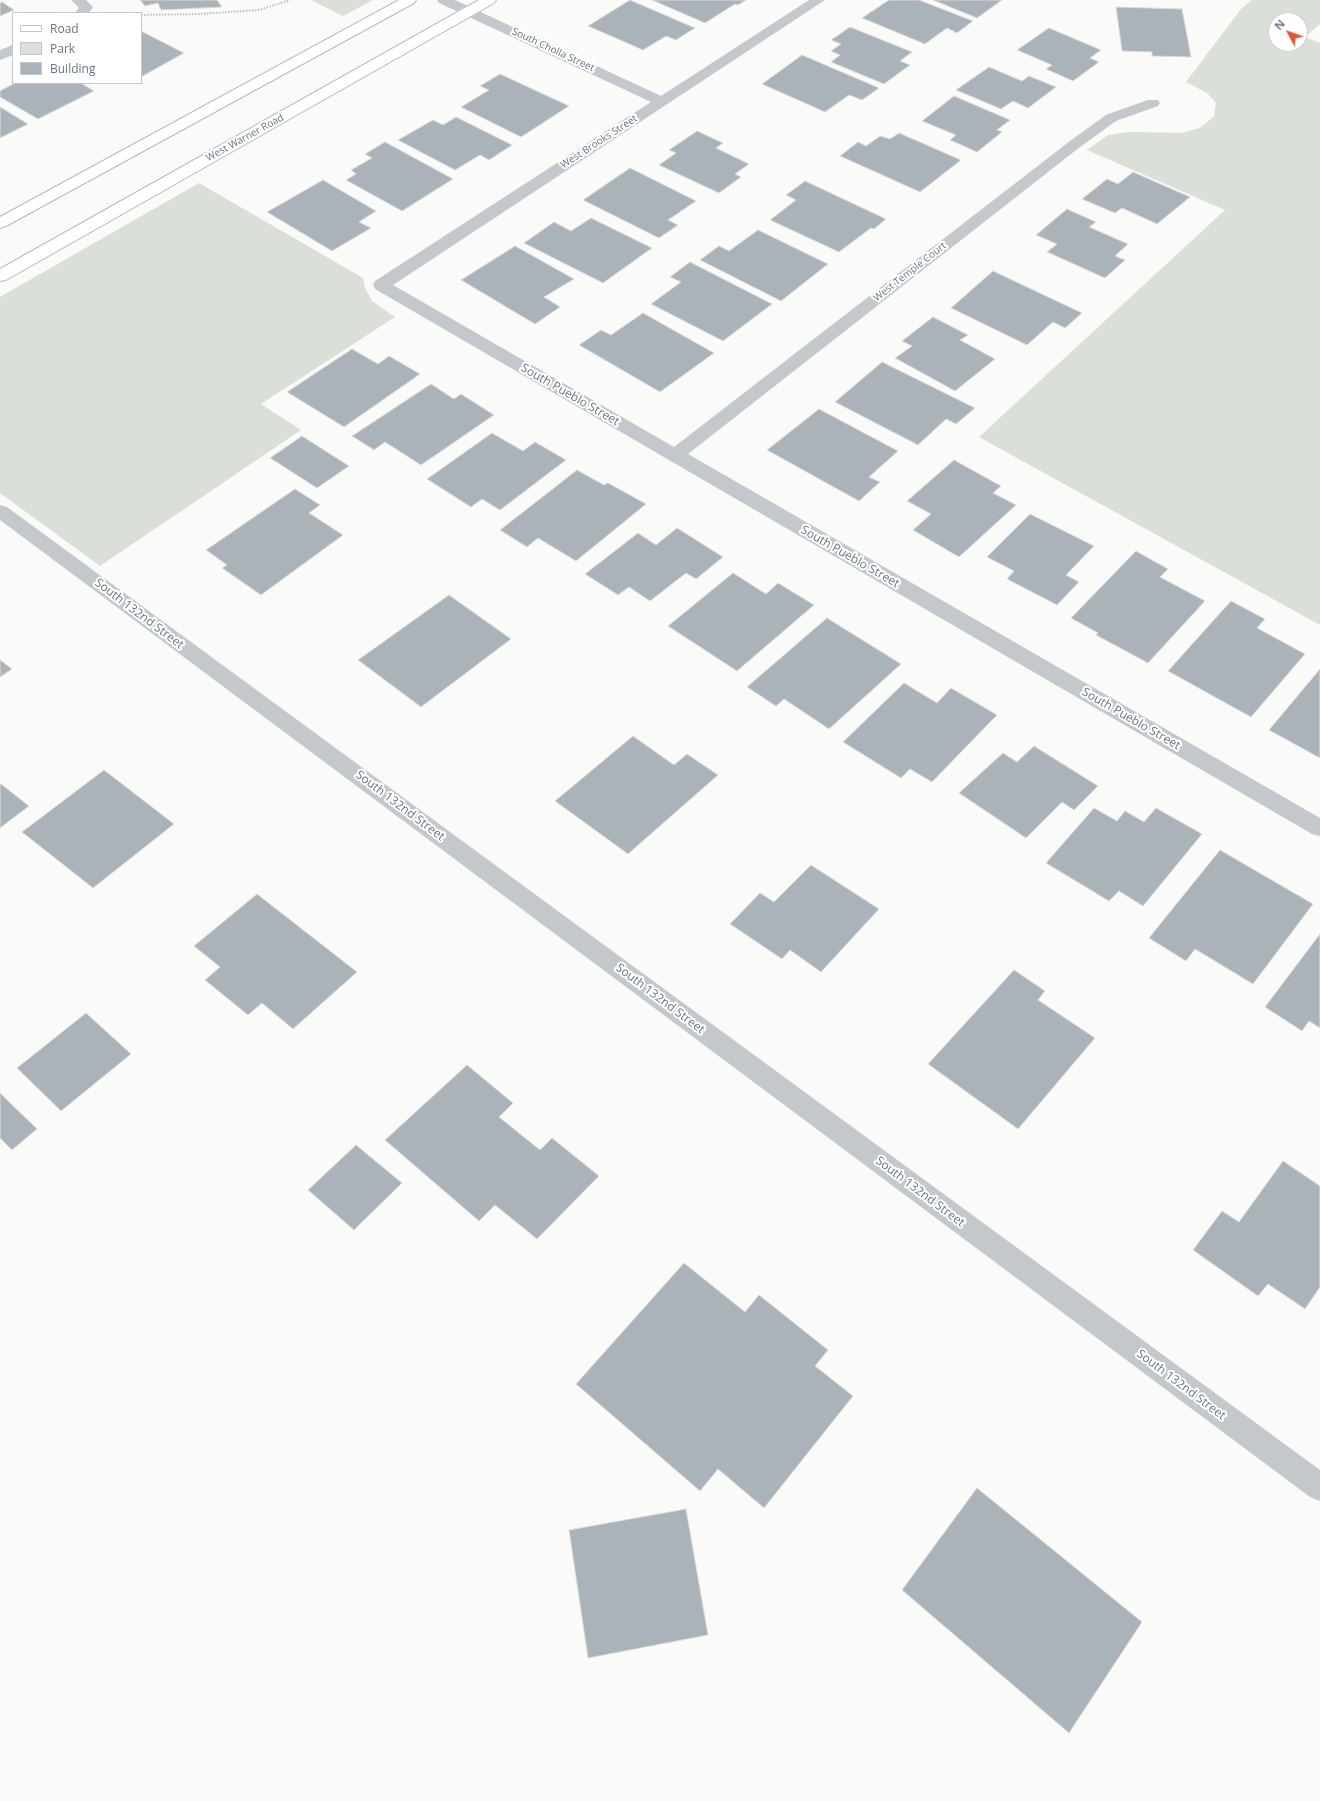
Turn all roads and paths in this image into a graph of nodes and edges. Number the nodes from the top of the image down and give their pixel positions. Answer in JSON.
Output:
{"nodes":[{"id":1,"x":290,"y":0,"type":"edge"},
{"id":2,"x":409,"y":0,"type":"edge"},
{"id":3,"x":444,"y":0,"type":"edge"},
{"id":4,"x":489,"y":0,"type":"edge"},
{"id":5,"x":818,"y":0,"type":"edge"},
{"id":6,"x":469,"y":11,"type":"junction"},
{"id":7,"x":142,"y":15,"type":"edge"},
{"id":8,"x":12,"y":50,"type":"edge"},
{"id":9,"x":0,"y":56,"type":"edge"},
{"id":10,"x":661,"y":101,"type":"junction"},
{"id":11,"x":1153,"y":103,"type":"dead end"},
{"id":12,"x":0,"y":223,"type":"edge"},
{"id":13,"x":0,"y":276,"type":"edge"},
{"id":14,"x":380,"y":285,"type":"joint"},
{"id":15,"x":675,"y":456,"type":"junction"},
{"id":16,"x":0,"y":511,"type":"edge"},
{"id":17,"x":1320,"y":828,"type":"edge"},
{"id":18,"x":1320,"y":1488,"type":"edge"}],
"edges":[{"from":1,"to":7,"type":"path"},
{"from":2,"to":12,"type":"main road"},
{"from":3,"to":6,"type":"street","name":"South Cholla Street"},
{"from":4,"to":6,"type":"main road","name":"West Warner Road"},
{"from":5,"to":10,"type":"street","name":"West Brooks Street"},
{"from":6,"to":10,"type":"street","name":"South Cholla Street"},
{"from":6,"to":13,"type":"main road","name":"West Warner Road"},
{"from":8,"to":9,"type":"street"},
{"from":10,"to":14,"type":"street","name":"West Brooks Street"},
{"from":11,"to":15,"type":"street","name":"West Temple Court"},
{"from":14,"to":15,"type":"street","name":"South Pueblo Street"},
{"from":15,"to":17,"type":"street","name":"South Pueblo Street"},
{"from":16,"to":18,"type":"street","name":"South 132nd Street"}]}
